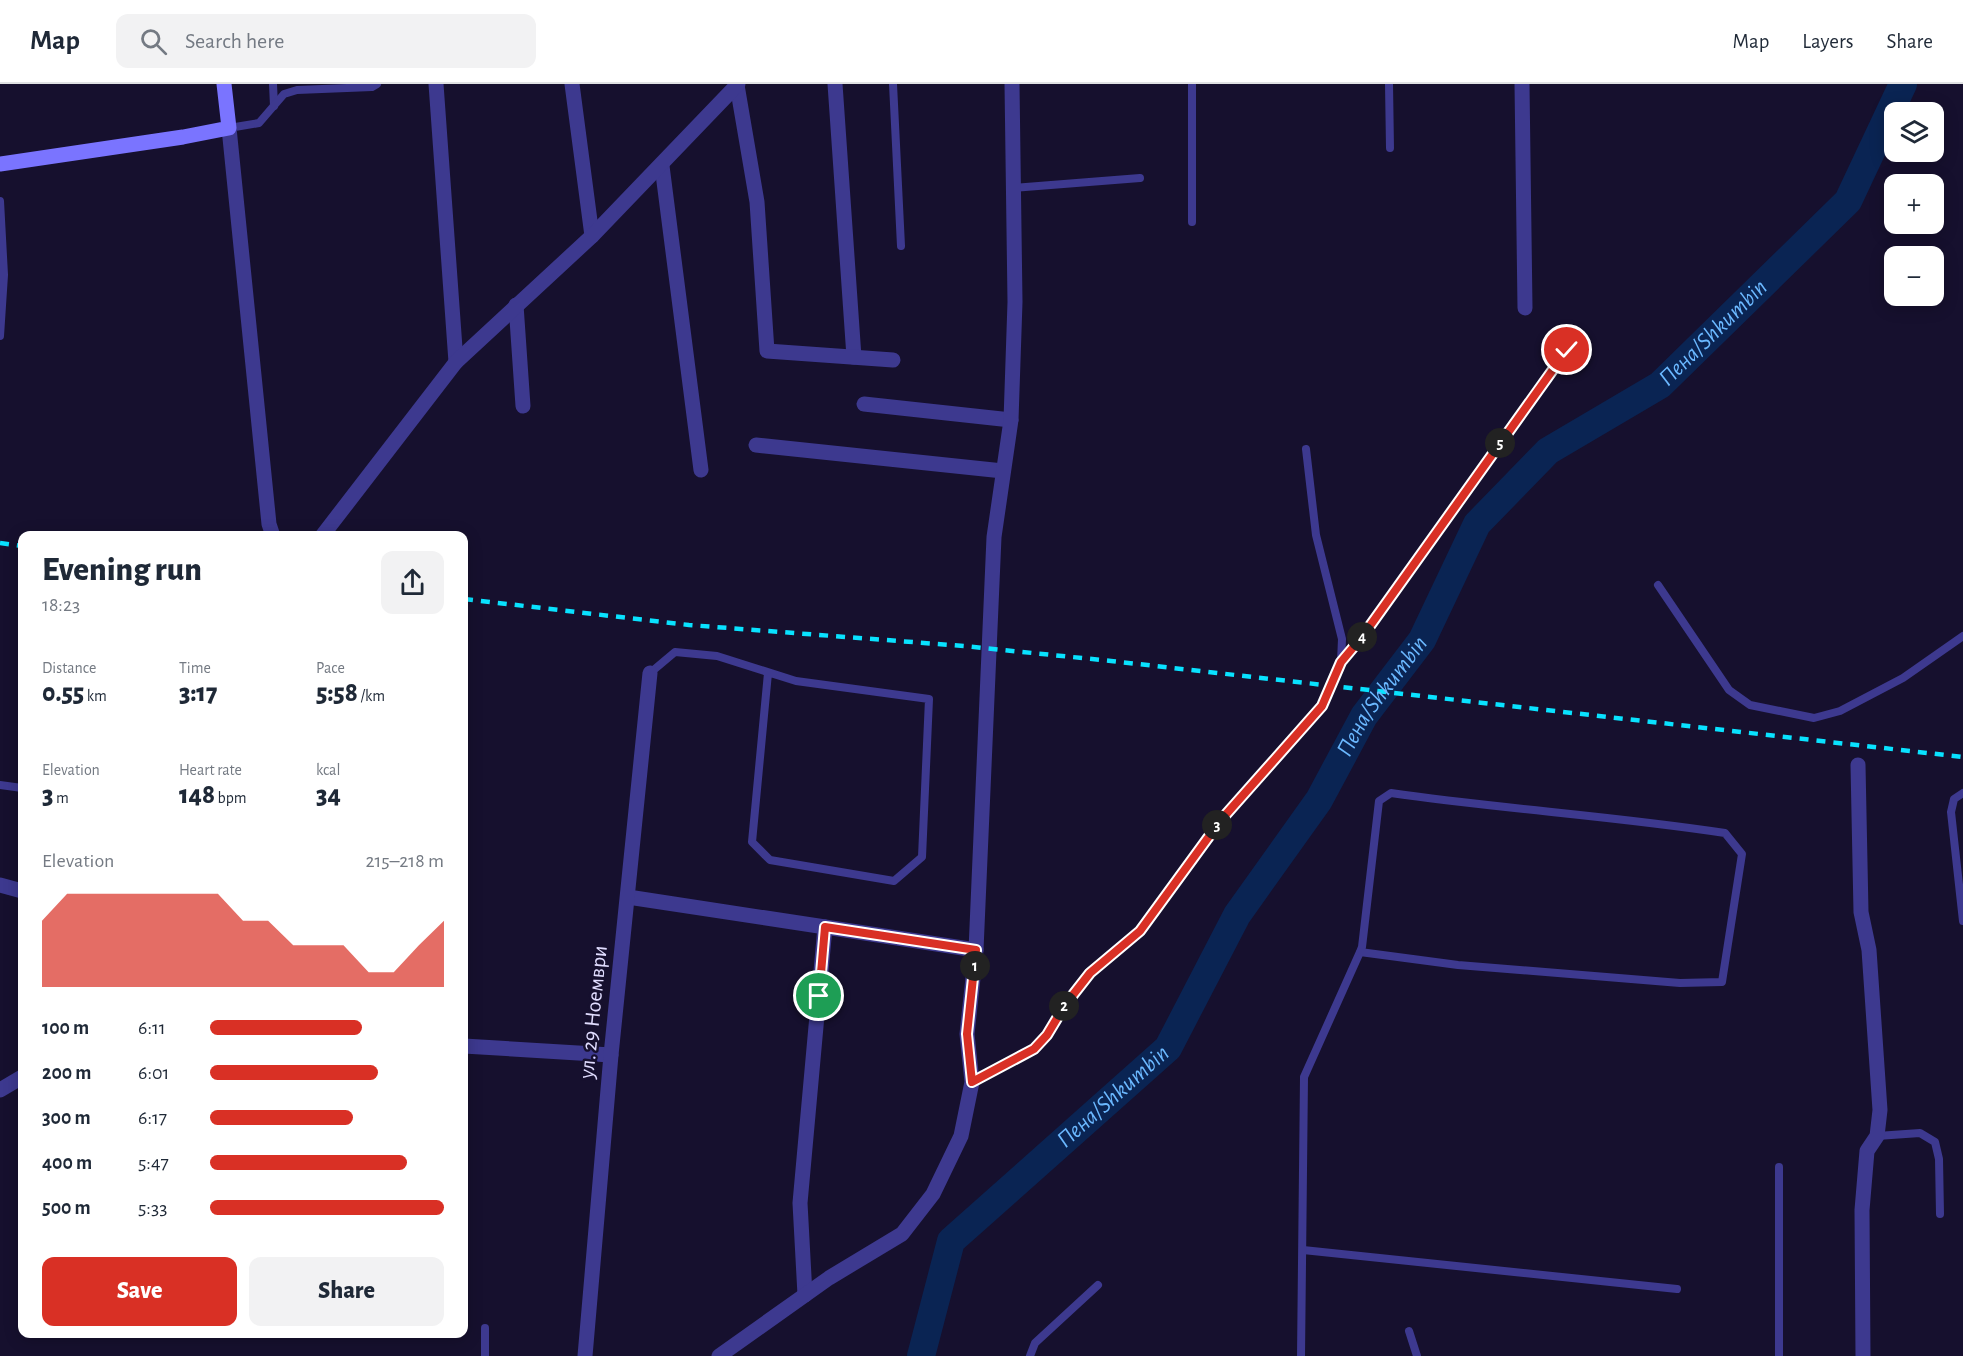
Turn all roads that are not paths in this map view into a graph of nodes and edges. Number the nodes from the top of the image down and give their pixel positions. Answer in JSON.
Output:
{"nodes":[{"id":1,"x":224,"y":84,"type":"edge"},
{"id":2,"x":273,"y":84,"type":"edge"},
{"id":3,"x":377,"y":84,"type":"edge"},
{"id":4,"x":436,"y":84,"type":"edge"},
{"id":5,"x":572,"y":84,"type":"edge"},
{"id":6,"x":835,"y":84,"type":"edge"},
{"id":7,"x":893,"y":84,"type":"edge"},
{"id":8,"x":1012,"y":84,"type":"edge"},
{"id":9,"x":1192,"y":84,"type":"edge"},
{"id":10,"x":1389,"y":84,"type":"edge"},
{"id":11,"x":1522,"y":84,"type":"edge"},
{"id":12,"x":735,"y":86,"type":"edge"},
{"id":13,"x":274,"y":106,"type":"junction"},
{"id":14,"x":229,"y":128,"type":"junction"},
{"id":15,"x":1390,"y":148,"type":"dead end"},
{"id":16,"x":0,"y":164,"type":"edge"},
{"id":17,"x":662,"y":166,"type":"junction"},
{"id":18,"x":1140,"y":178,"type":"dead end"},
{"id":19,"x":1012,"y":188,"type":"junction"},
{"id":20,"x":0,"y":201,"type":"edge"},
{"id":21,"x":1192,"y":222,"type":"dead end"},
{"id":22,"x":592,"y":236,"type":"junction"},
{"id":23,"x":901,"y":246,"type":"dead end"},
{"id":24,"x":516,"y":305,"type":"junction"},
{"id":25,"x":1525,"y":308,"type":"dead end"},
{"id":26,"x":0,"y":336,"type":"edge"},
{"id":27,"x":1567,"y":350,"type":"dead end"},
{"id":28,"x":854,"y":357,"type":"junction"},
{"id":29,"x":893,"y":360,"type":"dead end"},
{"id":30,"x":456,"y":362,"type":"junction"},
{"id":31,"x":864,"y":404,"type":"dead end"},
{"id":32,"x":523,"y":406,"type":"dead end"},
{"id":33,"x":1011,"y":420,"type":"junction"},
{"id":34,"x":756,"y":445,"type":"dead end"},
{"id":35,"x":1306,"y":449,"type":"dead end"},
{"id":36,"x":701,"y":470,"type":"dead end"},
{"id":37,"x":1003,"y":471,"type":"junction"},
{"id":38,"x":271,"y":531,"type":"edge"},
{"id":39,"x":326,"y":531,"type":"edge"},
{"id":40,"x":1658,"y":585,"type":"dead end"},
{"id":41,"x":1963,"y":636,"type":"edge"},
{"id":42,"x":1341,"y":662,"type":"junction"},
{"id":43,"x":650,"y":673,"type":"joint"},
{"id":44,"x":768,"y":673,"type":"junction"},
{"id":45,"x":1858,"y":765,"type":"dead end"},
{"id":46,"x":0,"y":785,"type":"edge"},
{"id":47,"x":18,"y":787,"type":"edge"},
{"id":48,"x":1963,"y":793,"type":"edge"},
{"id":49,"x":0,"y":885,"type":"edge"},
{"id":50,"x":18,"y":890,"type":"edge"},
{"id":51,"x":628,"y":897,"type":"junction"},
{"id":52,"x":1963,"y":921,"type":"edge"},
{"id":53,"x":825,"y":927,"type":"junction"},
{"id":54,"x":976,"y":950,"type":"junction"},
{"id":55,"x":1360,"y":952,"type":"junction"},
{"id":56,"x":468,"y":1046,"type":"edge"},
{"id":57,"x":611,"y":1055,"type":"junction"},
{"id":58,"x":18,"y":1079,"type":"edge"},
{"id":59,"x":972,"y":1082,"type":"junction"},
{"id":60,"x":0,"y":1090,"type":"edge"},
{"id":61,"x":1877,"y":1136,"type":"junction"},
{"id":62,"x":1779,"y":1167,"type":"dead end"},
{"id":63,"x":1940,"y":1214,"type":"dead end"},
{"id":64,"x":1303,"y":1250,"type":"junction"},
{"id":65,"x":1098,"y":1285,"type":"dead end"},
{"id":66,"x":1677,"y":1289,"type":"dead end"},
{"id":67,"x":805,"y":1295,"type":"junction"},
{"id":68,"x":485,"y":1328,"type":"dead end"},
{"id":69,"x":1409,"y":1331,"type":"dead end"},
{"id":70,"x":485,"y":1356,"type":"edge"},
{"id":71,"x":585,"y":1356,"type":"edge"},
{"id":72,"x":719,"y":1356,"type":"edge"},
{"id":73,"x":1030,"y":1356,"type":"edge"},
{"id":74,"x":1301,"y":1356,"type":"edge"},
{"id":75,"x":1417,"y":1356,"type":"edge"},
{"id":76,"x":1779,"y":1356,"type":"edge"},
{"id":77,"x":1863,"y":1356,"type":"edge"}],
"edges":[{"from":1,"to":14,"type":"main road"},
{"from":2,"to":13,"type":"lane"},
{"from":3,"to":13,"type":"lane"},
{"from":4,"to":30,"type":"street"},
{"from":5,"to":22,"type":"street"},
{"from":6,"to":28,"type":"street"},
{"from":7,"to":23,"type":"lane"},
{"from":8,"to":19,"type":"street"},
{"from":9,"to":21,"type":"lane"},
{"from":10,"to":15,"type":"lane"},
{"from":11,"to":25,"type":"street"},
{"from":12,"to":17,"type":"street"},
{"from":12,"to":28,"type":"street"},
{"from":13,"to":14,"type":"lane"},
{"from":14,"to":16,"type":"main road"},
{"from":14,"to":38,"type":"street"},
{"from":17,"to":22,"type":"street"},
{"from":17,"to":36,"type":"street"},
{"from":18,"to":19,"type":"lane"},
{"from":19,"to":33,"type":"street"},
{"from":20,"to":26,"type":"lane"},
{"from":22,"to":24,"type":"street"},
{"from":24,"to":30,"type":"street"},
{"from":24,"to":32,"type":"street"},
{"from":27,"to":42,"type":"lane"},
{"from":28,"to":29,"type":"street"},
{"from":30,"to":39,"type":"street"},
{"from":31,"to":33,"type":"street"},
{"from":33,"to":37,"type":"street"},
{"from":34,"to":37,"type":"street"},
{"from":35,"to":42,"type":"lane"},
{"from":37,"to":54,"type":"street"},
{"from":40,"to":41,"type":"lane"},
{"from":42,"to":59,"type":"lane"},
{"from":43,"to":44,"type":"lane"},
{"from":43,"to":51,"type":"street","name":"ул. 29 Ноември"},
{"from":44,"to":44,"type":"lane"},
{"from":45,"to":61,"type":"street"},
{"from":46,"to":47,"type":"lane"},
{"from":48,"to":52,"type":"lane"},
{"from":49,"to":50,"type":"street"},
{"from":51,"to":53,"type":"street"},
{"from":51,"to":57,"type":"street","name":"ул. 29 Ноември"},
{"from":53,"to":54,"type":"street"},
{"from":53,"to":67,"type":"street"},
{"from":54,"to":59,"type":"street"},
{"from":55,"to":55,"type":"lane"},
{"from":55,"to":64,"type":"lane"},
{"from":56,"to":57,"type":"street"},
{"from":57,"to":71,"type":"street","name":"ул. 29 Ноември"},
{"from":58,"to":60,"type":"street"},
{"from":59,"to":67,"type":"street"},
{"from":61,"to":63,"type":"lane"},
{"from":61,"to":77,"type":"street"},
{"from":62,"to":76,"type":"lane"},
{"from":64,"to":66,"type":"lane"},
{"from":64,"to":74,"type":"lane"},
{"from":65,"to":73,"type":"lane"},
{"from":67,"to":72,"type":"street"},
{"from":68,"to":70,"type":"lane"},
{"from":69,"to":75,"type":"lane"}]}
